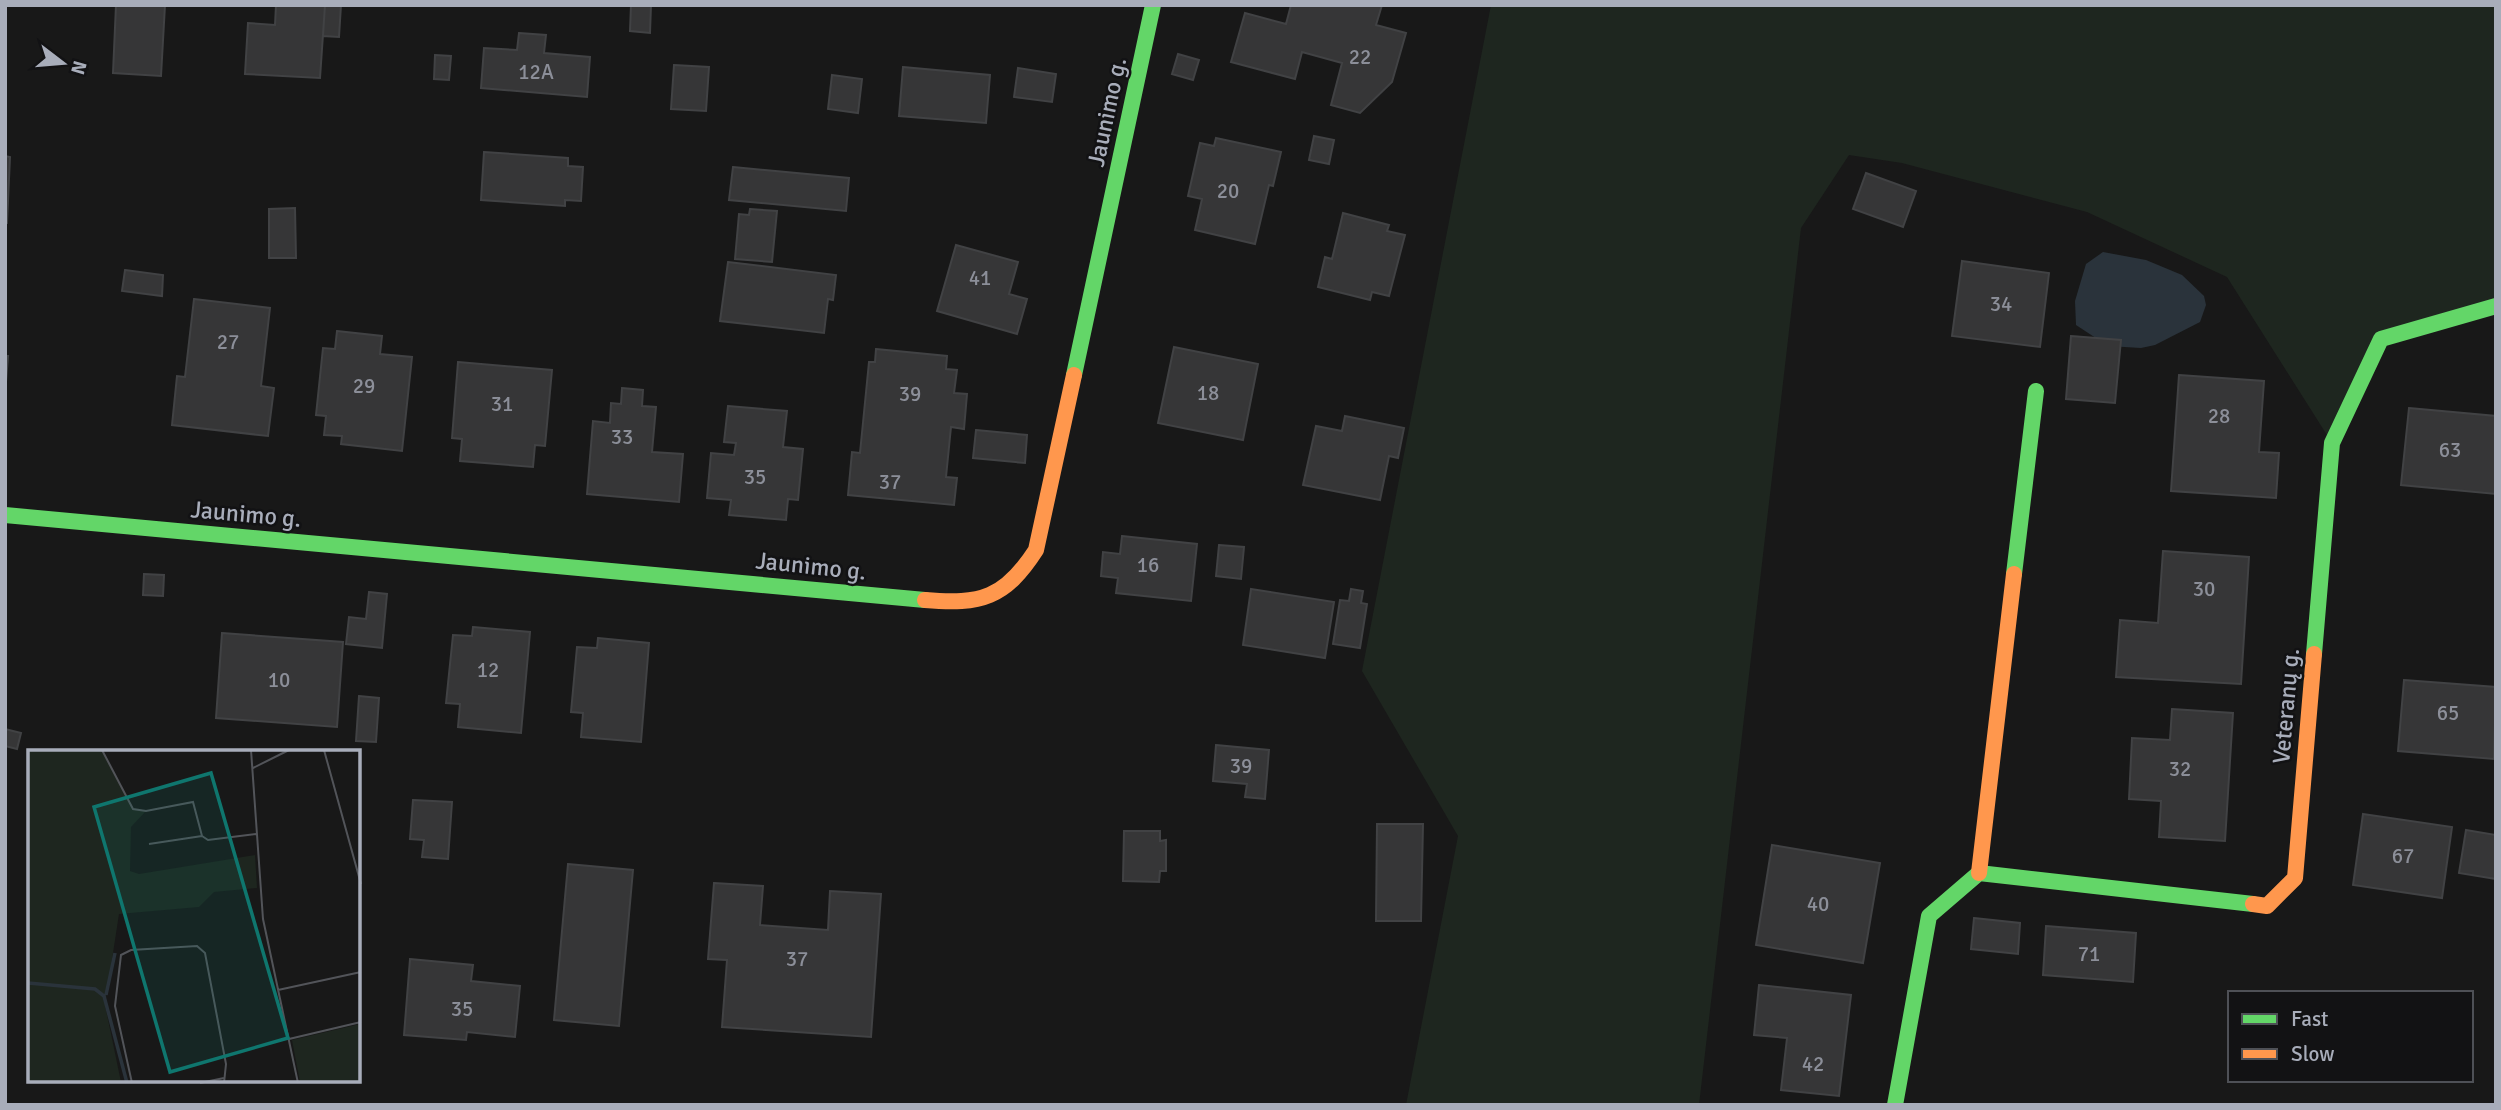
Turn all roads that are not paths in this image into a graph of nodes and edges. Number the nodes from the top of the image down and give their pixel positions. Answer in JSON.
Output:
{"nodes":[{"id":1,"x":1153,"y":5,"type":"edge"},
{"id":2,"x":2496,"y":306,"type":"edge"},
{"id":3,"x":2035,"y":391,"type":"dead end"},
{"id":4,"x":5,"y":515,"type":"edge"},
{"id":5,"x":1979,"y":873,"type":"junction"},
{"id":6,"x":1895,"y":1105,"type":"edge"}],
"edges":[{"from":1,"to":4,"type":"street","name":"Jaunimo g."},
{"from":2,"to":5,"type":"street","name":"Veteranų g."},
{"from":3,"to":5,"type":"street"},
{"from":5,"to":6,"type":"street"}]}
